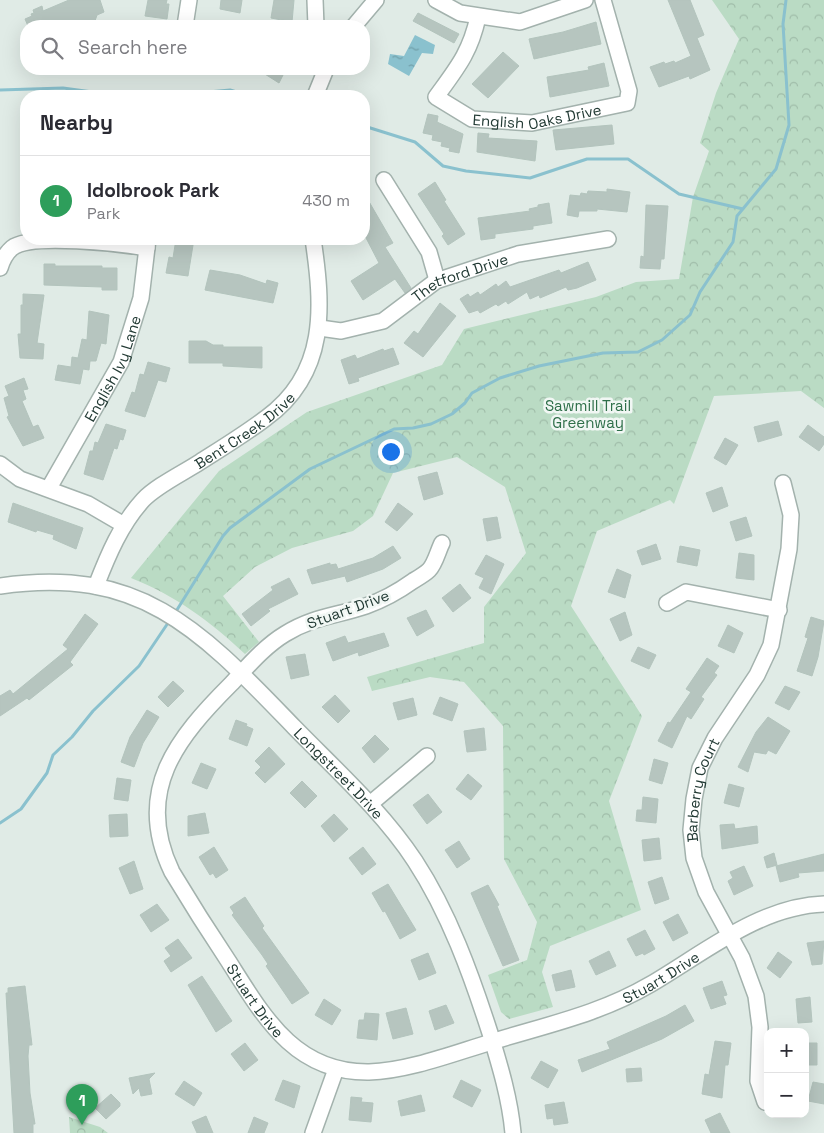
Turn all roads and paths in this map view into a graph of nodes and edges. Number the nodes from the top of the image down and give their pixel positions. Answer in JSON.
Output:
{"nodes":[{"id":1,"x":189,"y":0,"type":"edge"},
{"id":2,"x":315,"y":0,"type":"edge"},
{"id":3,"x":376,"y":0,"type":"edge"},
{"id":4,"x":436,"y":0,"type":"edge"},
{"id":5,"x":585,"y":0,"type":"edge"},
{"id":6,"x":603,"y":0,"type":"edge"},
{"id":7,"x":478,"y":17,"type":"junction"},
{"id":8,"x":189,"y":20,"type":"edge"},
{"id":9,"x":316,"y":20,"type":"edge"},
{"id":10,"x":359,"y":20,"type":"edge"},
{"id":11,"x":324,"y":75,"type":"edge"},
{"id":12,"x":317,"y":90,"type":"edge"},
{"id":13,"x":384,"y":180,"type":"dead end"},
{"id":14,"x":608,"y":239,"type":"dead end"},
{"id":15,"x":20,"y":244,"type":"edge"},
{"id":16,"x":147,"y":245,"type":"edge"},
{"id":17,"x":314,"y":245,"type":"edge"},
{"id":18,"x":0,"y":268,"type":"edge"},
{"id":19,"x":437,"y":280,"type":"junction"},
{"id":20,"x":320,"y":328,"type":"junction"},
{"id":21,"x":0,"y":464,"type":"edge"},
{"id":22,"x":783,"y":483,"type":"dead end"},
{"id":23,"x":49,"y":488,"type":"junction"},
{"id":24,"x":124,"y":526,"type":"junction"},
{"id":25,"x":442,"y":543,"type":"dead end"},
{"id":26,"x":0,"y":586,"type":"edge"},
{"id":27,"x":96,"y":586,"type":"junction"},
{"id":28,"x":667,"y":603,"type":"dead end"},
{"id":29,"x":779,"y":610,"type":"junction"},
{"id":30,"x":242,"y":673,"type":"junction"},
{"id":31,"x":427,"y":756,"type":"dead end"},
{"id":32,"x":370,"y":804,"type":"junction"},
{"id":33,"x":824,"y":904,"type":"edge"},
{"id":34,"x":730,"y":936,"type":"junction"},
{"id":35,"x":492,"y":1042,"type":"junction"},
{"id":36,"x":336,"y":1069,"type":"junction"},
{"id":37,"x":764,"y":1099,"type":"edge"},
{"id":38,"x":313,"y":1133,"type":"edge"},
{"id":39,"x":513,"y":1133,"type":"edge"}],
"edges":[{"from":1,"to":8,"type":"street"},
{"from":2,"to":9,"type":"street"},
{"from":3,"to":10,"type":"street"},
{"from":4,"to":7,"type":"street"},
{"from":5,"to":7,"type":"street"},
{"from":6,"to":7,"type":"street","name":"English Oaks Drive"},
{"from":11,"to":12,"type":"street"},
{"from":13,"to":19,"type":"street"},
{"from":14,"to":19,"type":"street","name":"Thetford Drive"},
{"from":15,"to":18,"type":"street"},
{"from":16,"to":23,"type":"street","name":"English Ivy Lane"},
{"from":17,"to":20,"type":"street","name":"Bent Creek Drive"},
{"from":19,"to":20,"type":"street","name":"Thetford Drive"},
{"from":20,"to":24,"type":"street","name":"Bent Creek Drive"},
{"from":21,"to":23,"type":"street"},
{"from":22,"to":29,"type":"street","name":"Barberry Court"},
{"from":23,"to":24,"type":"street"},
{"from":24,"to":27,"type":"street","name":"Bent Creek Drive"},
{"from":25,"to":30,"type":"street","name":"Stuart Drive"},
{"from":26,"to":27,"type":"street","name":"Longstreet Drive"},
{"from":27,"to":30,"type":"street","name":"Longstreet Drive"},
{"from":28,"to":29,"type":"street"},
{"from":29,"to":34,"type":"street","name":"Barberry Court"},
{"from":30,"to":32,"type":"street","name":"Longstreet Drive"},
{"from":30,"to":36,"type":"street","name":"Stuart Drive"},
{"from":31,"to":32,"type":"street"},
{"from":32,"to":35,"type":"street","name":"Longstreet Drive"},
{"from":33,"to":34,"type":"street","name":"Stuart Drive"},
{"from":34,"to":35,"type":"street","name":"Stuart Drive"},
{"from":34,"to":37,"type":"street","name":"Barberry Court"},
{"from":35,"to":36,"type":"street","name":"Stuart Drive"},
{"from":35,"to":39,"type":"street","name":"Longstreet Drive"},
{"from":36,"to":38,"type":"street"}]}
